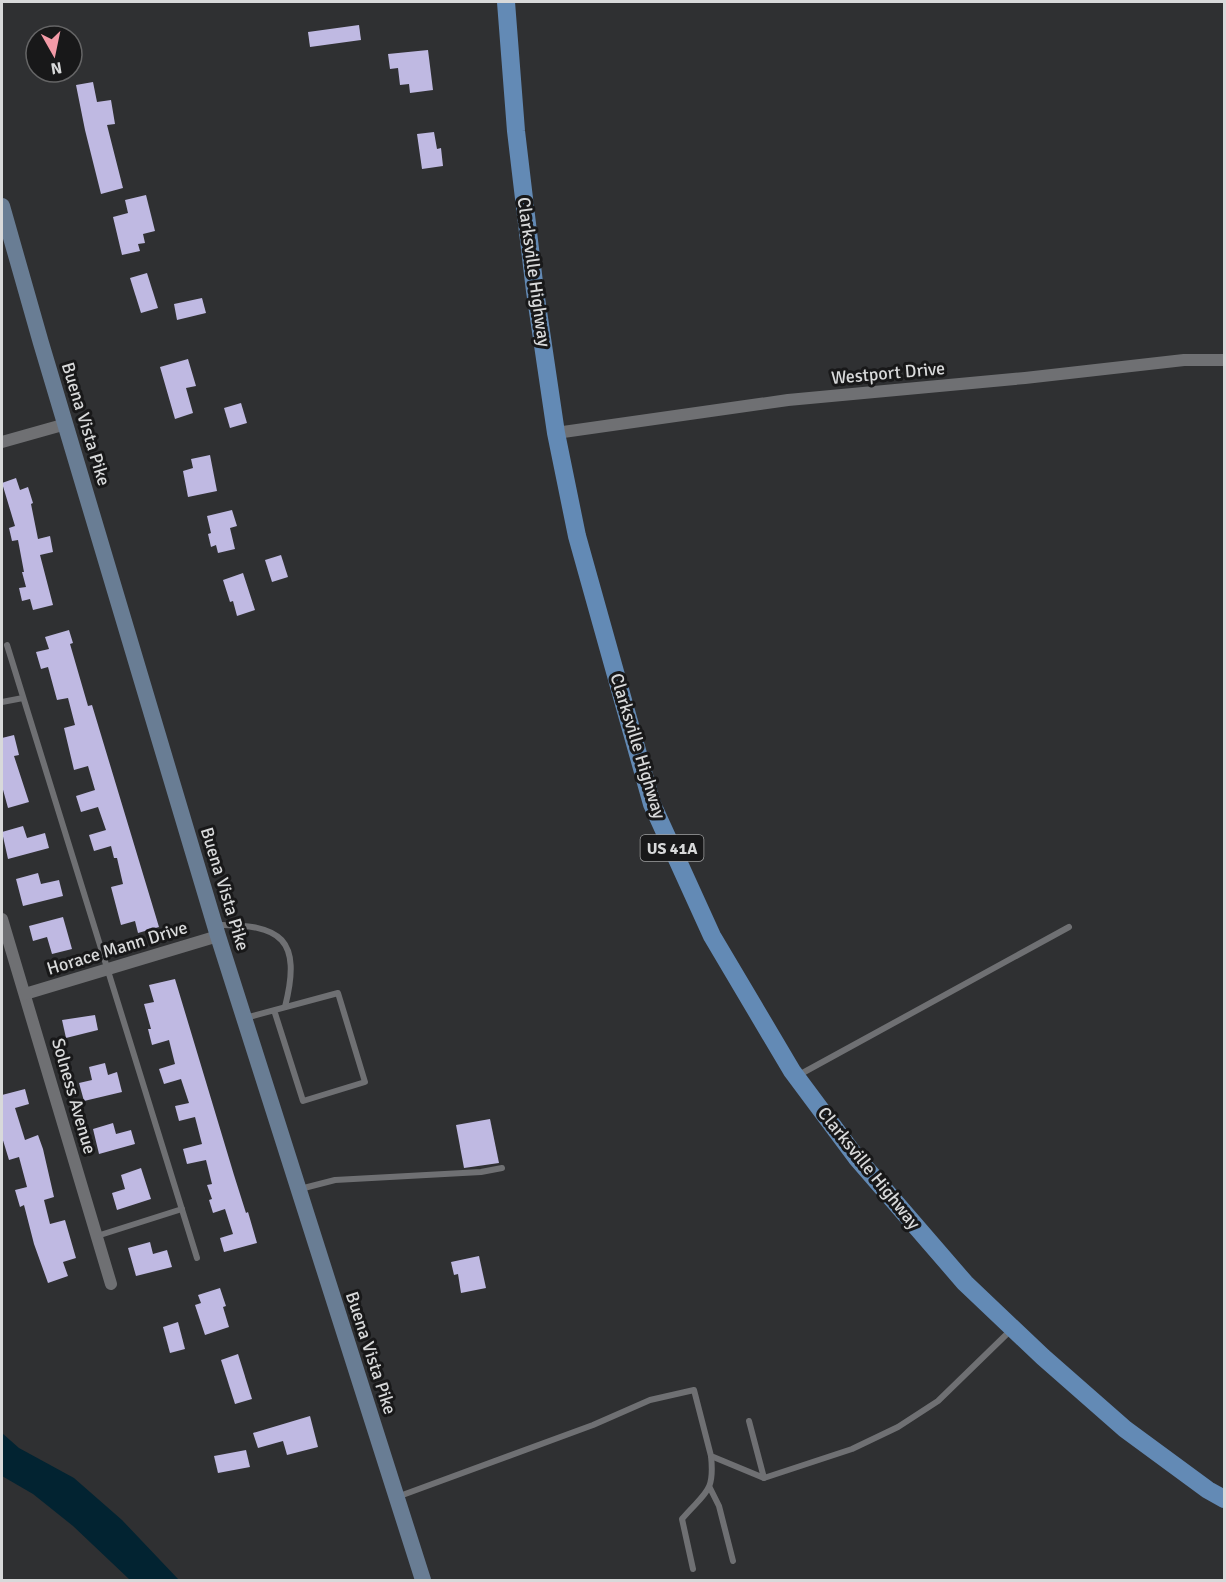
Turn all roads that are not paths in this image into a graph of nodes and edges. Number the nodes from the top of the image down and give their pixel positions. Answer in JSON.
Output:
{"nodes":[{"id":1,"x":506,"y":2,"type":"edge"},
{"id":2,"x":2,"y":206,"type":"edge"},
{"id":3,"x":1224,"y":360,"type":"edge"},
{"id":4,"x":66,"y":424,"type":"junction"},
{"id":5,"x":556,"y":434,"type":"junction"},
{"id":6,"x":2,"y":442,"type":"edge"},
{"id":7,"x":7,"y":645,"type":"dead end"},
{"id":8,"x":23,"y":698,"type":"junction"},
{"id":9,"x":2,"y":702,"type":"edge"},
{"id":10,"x":2,"y":920,"type":"edge"},
{"id":11,"x":1070,"y":927,"type":"dead end"},
{"id":12,"x":217,"y":931,"type":"junction"},
{"id":13,"x":106,"y":969,"type":"junction"},
{"id":14,"x":25,"y":994,"type":"junction"},
{"id":15,"x":285,"y":1007,"type":"junction"},
{"id":16,"x":274,"y":1010,"type":"junction"},
{"id":17,"x":245,"y":1018,"type":"junction"},
{"id":18,"x":796,"y":1076,"type":"junction"},
{"id":19,"x":502,"y":1168,"type":"dead end"},
{"id":20,"x":299,"y":1189,"type":"junction"},
{"id":21,"x":182,"y":1209,"type":"junction"},
{"id":22,"x":97,"y":1236,"type":"junction"},
{"id":23,"x":197,"y":1258,"type":"dead end"},
{"id":24,"x":111,"y":1284,"type":"dead end"},
{"id":25,"x":1013,"y":1328,"type":"junction"},
{"id":26,"x":749,"y":1421,"type":"dead end"},
{"id":27,"x":711,"y":1456,"type":"junction"},
{"id":28,"x":764,"y":1478,"type":"junction"},
{"id":29,"x":710,"y":1488,"type":"junction"},
{"id":30,"x":397,"y":1497,"type":"junction"},
{"id":31,"x":1224,"y":1499,"type":"edge"},
{"id":32,"x":733,"y":1561,"type":"dead end"},
{"id":33,"x":693,"y":1569,"type":"dead end"},
{"id":34,"x":423,"y":1581,"type":"edge"}],
"edges":[{"from":1,"to":5,"type":"main road","name":"Clarksville Highway","number":"US 41A"},
{"from":2,"to":4,"type":"main road","name":"Buena Vista Pike"},
{"from":3,"to":5,"type":"street","name":"Westport Drive"},
{"from":4,"to":6,"type":"street"},
{"from":4,"to":12,"type":"main road","name":"Buena Vista Pike"},
{"from":5,"to":18,"type":"main road","name":"Clarksville Highway","number":"US 41A"},
{"from":7,"to":8,"type":"lane"},
{"from":8,"to":9,"type":"lane"},
{"from":8,"to":13,"type":"lane"},
{"from":10,"to":14,"type":"street","name":"Solness Avenue"},
{"from":11,"to":18,"type":"lane"},
{"from":12,"to":13,"type":"street","name":"Horace Mann Drive"},
{"from":12,"to":15,"type":"lane"},
{"from":12,"to":17,"type":"main road","name":"Buena Vista Pike"},
{"from":13,"to":14,"type":"street","name":"Horace Mann Drive"},
{"from":13,"to":21,"type":"lane"},
{"from":14,"to":22,"type":"street","name":"Solness Avenue"},
{"from":15,"to":16,"type":"lane"},
{"from":15,"to":16,"type":"lane"},
{"from":16,"to":17,"type":"lane"},
{"from":17,"to":20,"type":"main road","name":"Buena Vista Pike"},
{"from":18,"to":25,"type":"main road","name":"Clarksville Highway","number":"US 41A"},
{"from":19,"to":20,"type":"lane"},
{"from":20,"to":30,"type":"main road","name":"Buena Vista Pike"},
{"from":21,"to":22,"type":"lane"},
{"from":21,"to":23,"type":"lane"},
{"from":22,"to":24,"type":"street","name":"Solness Avenue"},
{"from":25,"to":28,"type":"lane"},
{"from":25,"to":31,"type":"main road","name":"Clarksville Highway","number":"US 41A"},
{"from":26,"to":28,"type":"lane"},
{"from":27,"to":28,"type":"lane"},
{"from":27,"to":29,"type":"lane"},
{"from":27,"to":30,"type":"lane"},
{"from":29,"to":32,"type":"lane"},
{"from":29,"to":33,"type":"lane"},
{"from":30,"to":34,"type":"main road","name":"Buena Vista Pike"}]}
